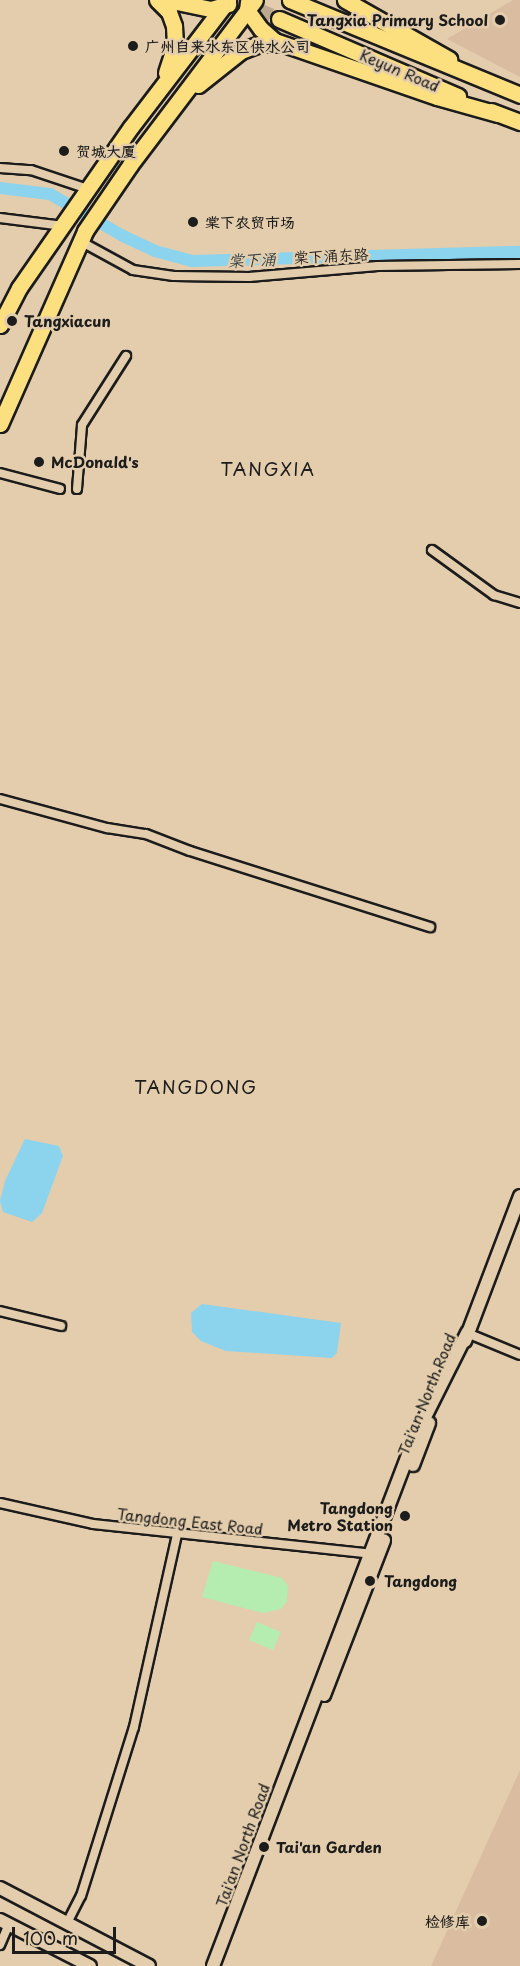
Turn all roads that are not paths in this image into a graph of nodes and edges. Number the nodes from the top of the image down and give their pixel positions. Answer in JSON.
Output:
{"nodes":[{"id":1,"x":157,"y":0,"type":"edge"},
{"id":2,"x":167,"y":0,"type":"edge"},
{"id":3,"x":266,"y":0,"type":"edge"},
{"id":4,"x":290,"y":0,"type":"edge"},
{"id":5,"x":350,"y":2,"type":"edge"},
{"id":6,"x":250,"y":3,"type":"edge"},
{"id":7,"x":220,"y":5,"type":"edge"},
{"id":8,"x":279,"y":19,"type":"tunnel mouth"},
{"id":9,"x":234,"y":27,"type":"junction"},
{"id":10,"x":261,"y":29,"type":"junction"},
{"id":11,"x":288,"y":46,"type":"junction"},
{"id":12,"x":476,"y":78,"type":"junction"},
{"id":13,"x":159,"y":91,"type":"junction"},
{"id":14,"x":520,"y":95,"type":"edge"},
{"id":15,"x":173,"y":107,"type":"junction"},
{"id":16,"x":498,"y":114,"type":"junction"},
{"id":17,"x":520,"y":122,"type":"edge"},
{"id":18,"x":0,"y":168,"type":"edge"},
{"id":19,"x":86,"y":192,"type":"junction"},
{"id":20,"x":0,"y":218,"type":"edge"},
{"id":21,"x":65,"y":223,"type":"junction"},
{"id":22,"x":82,"y":236,"type":"junction"},
{"id":23,"x":520,"y":264,"type":"edge"},
{"id":24,"x":0,"y":325,"type":"edge"},
{"id":25,"x":126,"y":356,"type":"dead end"},
{"id":26,"x":0,"y":424,"type":"edge"},
{"id":27,"x":0,"y":473,"type":"edge"},
{"id":28,"x":60,"y":489,"type":"dead end"},
{"id":29,"x":77,"y":489,"type":"dead end"},
{"id":30,"x":432,"y":550,"type":"dead end"},
{"id":31,"x":520,"y":603,"type":"edge"},
{"id":32,"x":0,"y":799,"type":"edge"},
{"id":33,"x":430,"y":927,"type":"dead end"},
{"id":34,"x":520,"y":1196,"type":"edge"},
{"id":35,"x":0,"y":1311,"type":"edge"},
{"id":36,"x":61,"y":1326,"type":"dead end"},
{"id":37,"x":467,"y":1333,"type":"junction"},
{"id":38,"x":520,"y":1355,"type":"edge"},
{"id":39,"x":0,"y":1503,"type":"edge"},
{"id":40,"x":177,"y":1535,"type":"junction"},
{"id":41,"x":375,"y":1555,"type":"junction"},
{"id":42,"x":0,"y":1888,"type":"edge"},
{"id":43,"x":5,"y":1922,"type":"edge"},
{"id":44,"x":67,"y":1923,"type":"junction"},
{"id":45,"x":0,"y":1946,"type":"edge"},
{"id":46,"x":90,"y":1966,"type":"edge"},
{"id":47,"x":149,"y":1966,"type":"edge"},
{"id":48,"x":213,"y":1966,"type":"edge"}],
"edges":[{"from":1,"to":13,"type":"highway"},
{"from":2,"to":7,"type":"highway"},
{"from":3,"to":10,"type":"highway"},
{"from":4,"to":12,"type":"highway","name":"Keyun Road"},
{"from":5,"to":12,"type":"highway"},
{"from":6,"to":9,"type":"highway"},
{"from":6,"to":10,"type":"highway"},
{"from":7,"to":9,"type":"highway"},
{"from":7,"to":13,"type":"highway"},
{"from":8,"to":16,"type":"highway","name":"Keyun Road"},
{"from":9,"to":15,"type":"highway"},
{"from":10,"to":11,"type":"highway"},
{"from":11,"to":15,"type":"highway"},
{"from":11,"to":16,"type":"highway"},
{"from":12,"to":14,"type":"highway","name":"Keyun Road"},
{"from":13,"to":19,"type":"highway"},
{"from":15,"to":22,"type":"highway"},
{"from":16,"to":17,"type":"highway","name":"Keyun Road"},
{"from":18,"to":19,"type":"street"},
{"from":19,"to":21,"type":"highway"},
{"from":20,"to":21,"type":"street"},
{"from":21,"to":24,"type":"highway"},
{"from":22,"to":23,"type":"street","name":"棠下涌东路"},
{"from":22,"to":26,"type":"highway"},
{"from":25,"to":29,"type":"street"},
{"from":27,"to":28,"type":"street"},
{"from":30,"to":31,"type":"street"},
{"from":32,"to":33,"type":"street"},
{"from":34,"to":37,"type":"street","name":"Tai'an North Road"},
{"from":35,"to":36,"type":"street"},
{"from":37,"to":38,"type":"street"},
{"from":37,"to":41,"type":"street","name":"Tai'an North Road"},
{"from":39,"to":40,"type":"street","name":"Tangdong East Road"},
{"from":40,"to":41,"type":"street","name":"Tangdong East Road"},
{"from":40,"to":44,"type":"street"},
{"from":41,"to":48,"type":"street","name":"Tai'an North Road"},
{"from":42,"to":44,"type":"street"},
{"from":43,"to":45,"type":"street"},
{"from":43,"to":46,"type":"street"},
{"from":44,"to":47,"type":"street"}]}
